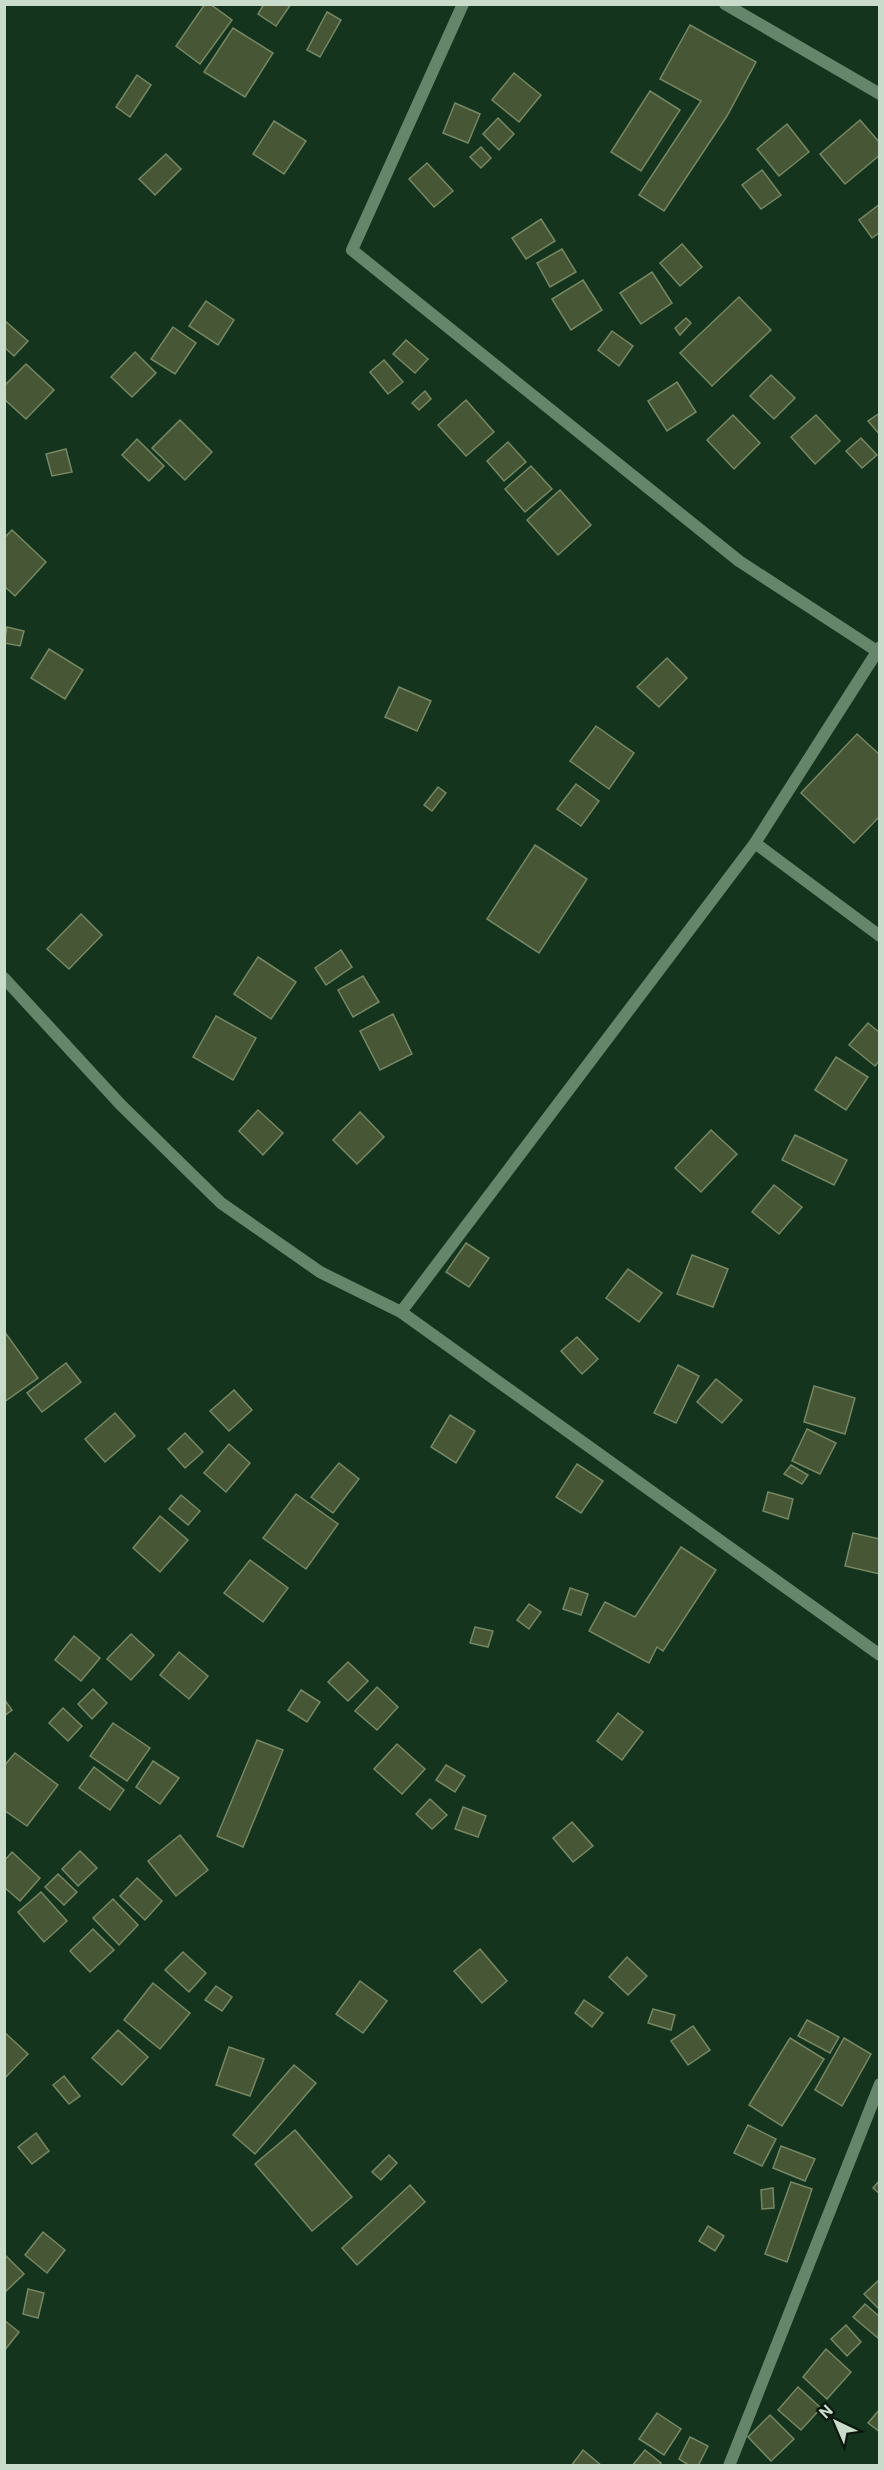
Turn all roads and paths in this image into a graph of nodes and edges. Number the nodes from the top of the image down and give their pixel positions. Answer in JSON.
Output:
{"nodes":[{"id":1,"x":463,"y":4,"type":"edge"},
{"id":2,"x":725,"y":4,"type":"edge"},
{"id":3,"x":879,"y":94,"type":"edge"},
{"id":4,"x":878,"y":651,"type":"edge"},
{"id":5,"x":755,"y":843,"type":"junction"},
{"id":6,"x":879,"y":936,"type":"edge"},
{"id":7,"x":4,"y":978,"type":"edge"},
{"id":8,"x":401,"y":1312,"type":"junction"},
{"id":9,"x":879,"y":1655,"type":"edge"},
{"id":10,"x":879,"y":2084,"type":"edge"},
{"id":11,"x":729,"y":2466,"type":"edge"}],
"edges":[{"from":1,"to":4,"type":"street"},
{"from":2,"to":3,"type":"street"},
{"from":4,"to":5,"type":"street"},
{"from":5,"to":6,"type":"street"},
{"from":5,"to":8,"type":"street"},
{"from":7,"to":8,"type":"street"},
{"from":8,"to":9,"type":"street"},
{"from":10,"to":11,"type":"street"}]}
